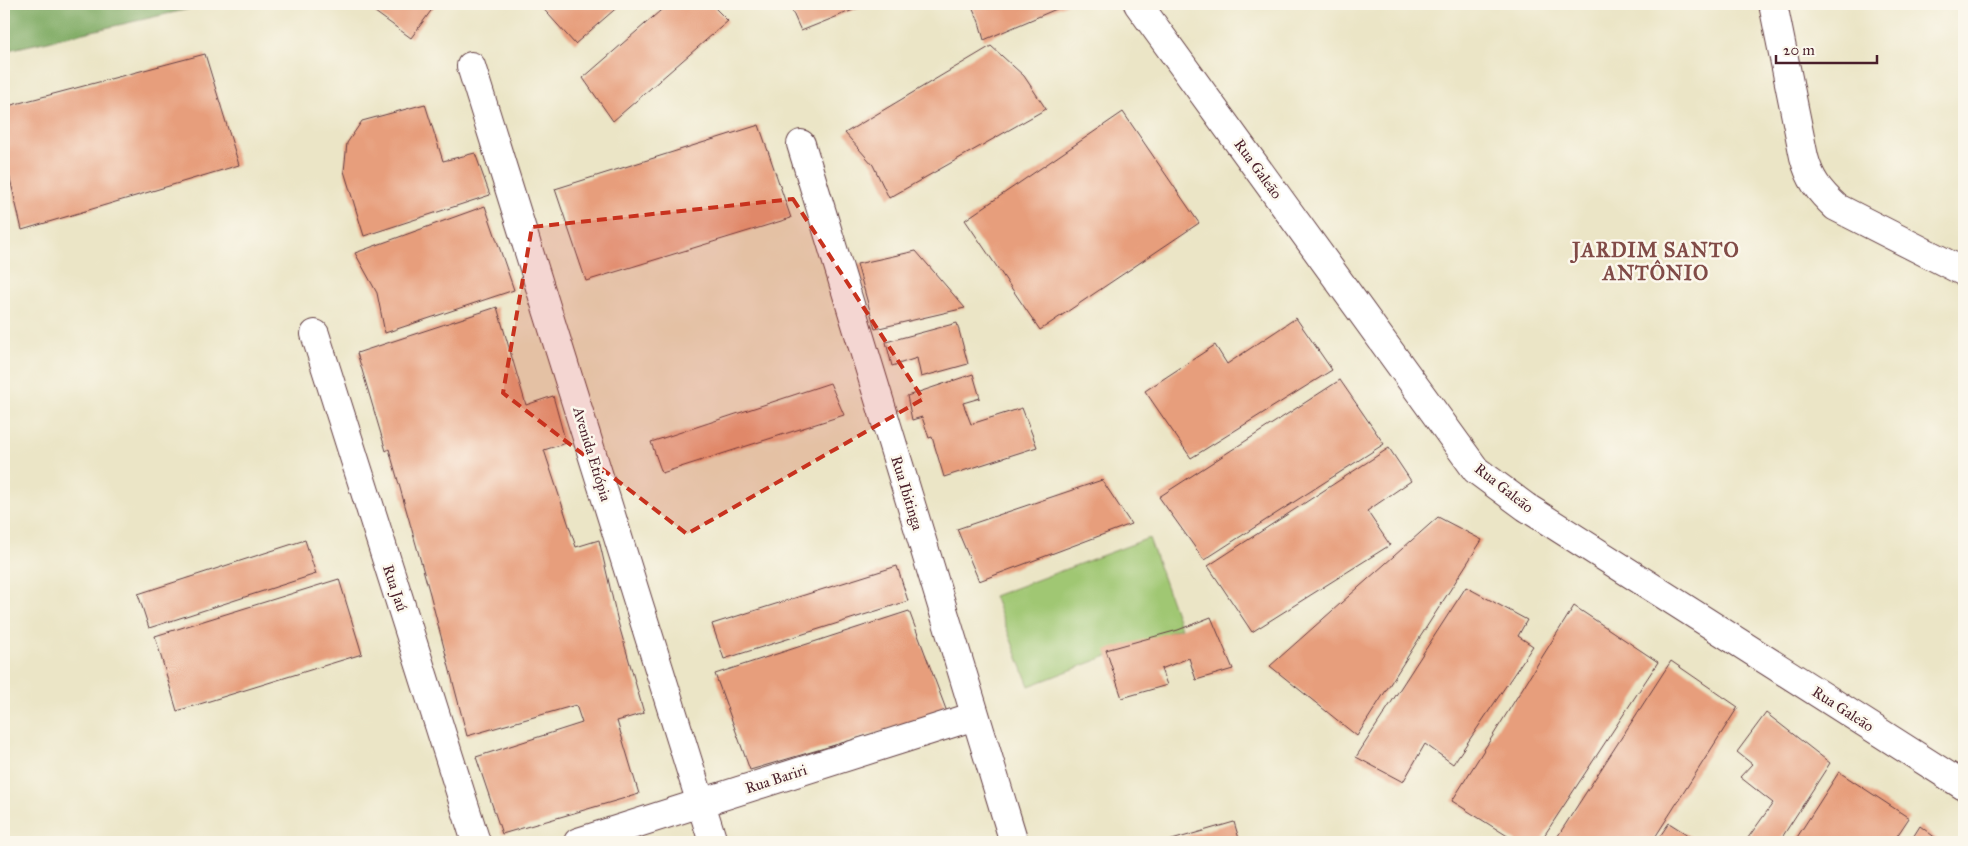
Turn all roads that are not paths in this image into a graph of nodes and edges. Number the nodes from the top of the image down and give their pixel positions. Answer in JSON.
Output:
{"nodes":[{"id":1,"x":1138,"y":4,"type":"edge"},
{"id":2,"x":1773,"y":4,"type":"edge"},
{"id":3,"x":471,"y":66,"type":"dead end"},
{"id":4,"x":801,"y":144,"type":"dead end"},
{"id":5,"x":1964,"y":272,"type":"edge"},
{"id":6,"x":315,"y":334,"type":"dead end"},
{"id":7,"x":975,"y":716,"type":"junction"},
{"id":8,"x":1964,"y":786,"type":"edge"},
{"id":9,"x":702,"y":803,"type":"junction"},
{"id":10,"x":476,"y":842,"type":"edge"},
{"id":11,"x":578,"y":842,"type":"edge"},
{"id":12,"x":713,"y":842,"type":"edge"},
{"id":13,"x":1014,"y":842,"type":"edge"}],
"edges":[{"from":1,"to":8,"type":"street","name":"Rua Galeão"},
{"from":2,"to":5,"type":"street"},
{"from":3,"to":9,"type":"street","name":"Avenida Etiópia"},
{"from":4,"to":7,"type":"street","name":"Rua Ibitinga"},
{"from":6,"to":10,"type":"street","name":"Rua Jaú"},
{"from":7,"to":9,"type":"street","name":"Rua Bariri"},
{"from":7,"to":13,"type":"street","name":"Rua Ibitinga"},
{"from":9,"to":11,"type":"street","name":"Rua Bariri"},
{"from":9,"to":12,"type":"street","name":"Avenida Etiópia"}]}
